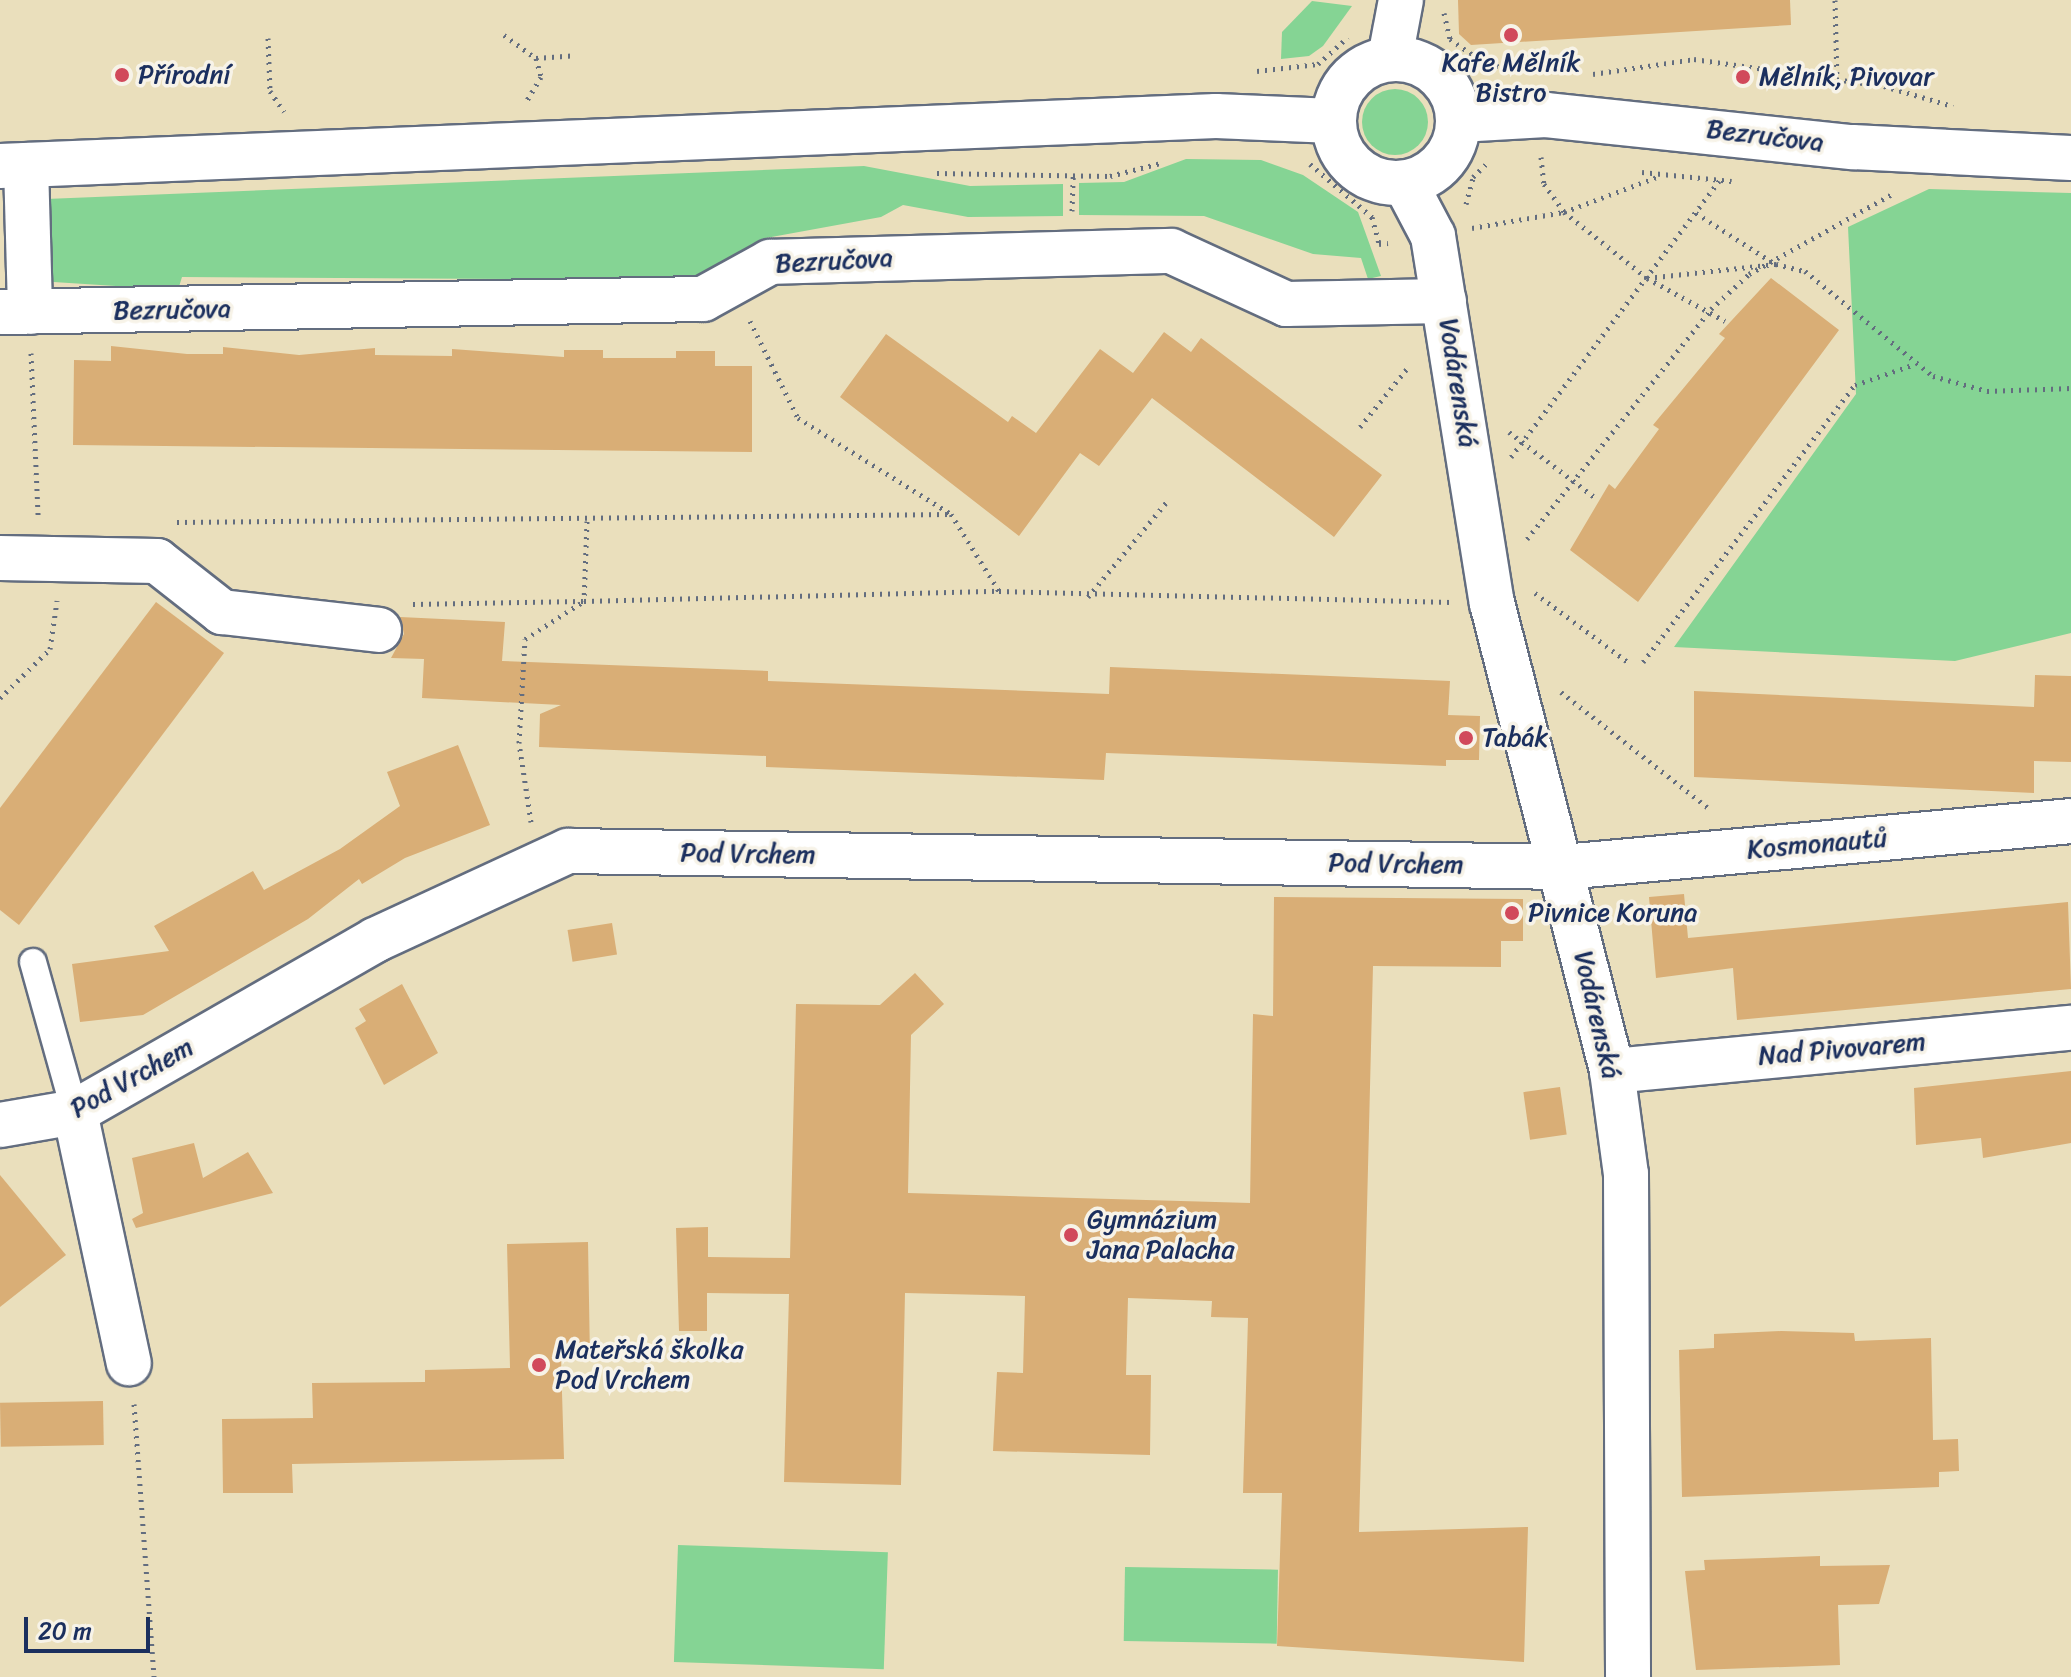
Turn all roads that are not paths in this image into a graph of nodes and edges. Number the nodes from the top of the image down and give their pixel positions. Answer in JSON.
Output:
{"nodes":[{"id":1,"x":1401,"y":0,"type":"edge"},
{"id":2,"x":1390,"y":58,"type":"junction"},
{"id":3,"x":1459,"y":120,"type":"junction"},
{"id":4,"x":1333,"y":121,"type":"junction"},
{"id":5,"x":2071,"y":158,"type":"edge"},
{"id":6,"x":13,"y":165,"type":"edge"},
{"id":7,"x":1405,"y":183,"type":"junction"},
{"id":8,"x":1444,"y":301,"type":"junction"},
{"id":9,"x":15,"y":312,"type":"edge"},
{"id":10,"x":0,"y":558,"type":"edge"},
{"id":11,"x":368,"y":628,"type":"road end"},
{"id":12,"x":2071,"y":821,"type":"edge"},
{"id":13,"x":1563,"y":867,"type":"junction"},
{"id":14,"x":33,"y":962,"type":"dead end"},
{"id":15,"x":2071,"y":1028,"type":"edge"},
{"id":16,"x":1612,"y":1071,"type":"junction"},
{"id":17,"x":75,"y":1112,"type":"junction"},
{"id":18,"x":0,"y":1125,"type":"edge"},
{"id":19,"x":129,"y":1363,"type":"road end"},
{"id":20,"x":1628,"y":1677,"type":"edge"}],
"edges":[{"from":1,"to":2,"type":"street"},
{"from":2,"to":3,"type":"street"},
{"from":2,"to":4,"type":"street"},
{"from":3,"to":5,"type":"street","name":"Bezručova"},
{"from":3,"to":7,"type":"street"},
{"from":4,"to":6,"type":"street"},
{"from":4,"to":7,"type":"street"},
{"from":6,"to":9,"type":"street"},
{"from":7,"to":8,"type":"street","name":"Vodárenská"},
{"from":8,"to":9,"type":"street","name":"Bezručova"},
{"from":8,"to":13,"type":"street","name":"Vodárenská"},
{"from":10,"to":11,"type":"street"},
{"from":12,"to":13,"type":"street","name":"Kosmonautů"},
{"from":13,"to":16,"type":"street","name":"Vodárenská"},
{"from":13,"to":17,"type":"street","name":"Pod Vrchem"},
{"from":14,"to":17,"type":"lane"},
{"from":15,"to":16,"type":"street","name":"Nad Pivovarem"},
{"from":16,"to":20,"type":"street","name":"Vodárenská"},
{"from":17,"to":18,"type":"street","name":"Pod Vrchem"},
{"from":17,"to":19,"type":"street"}]}
